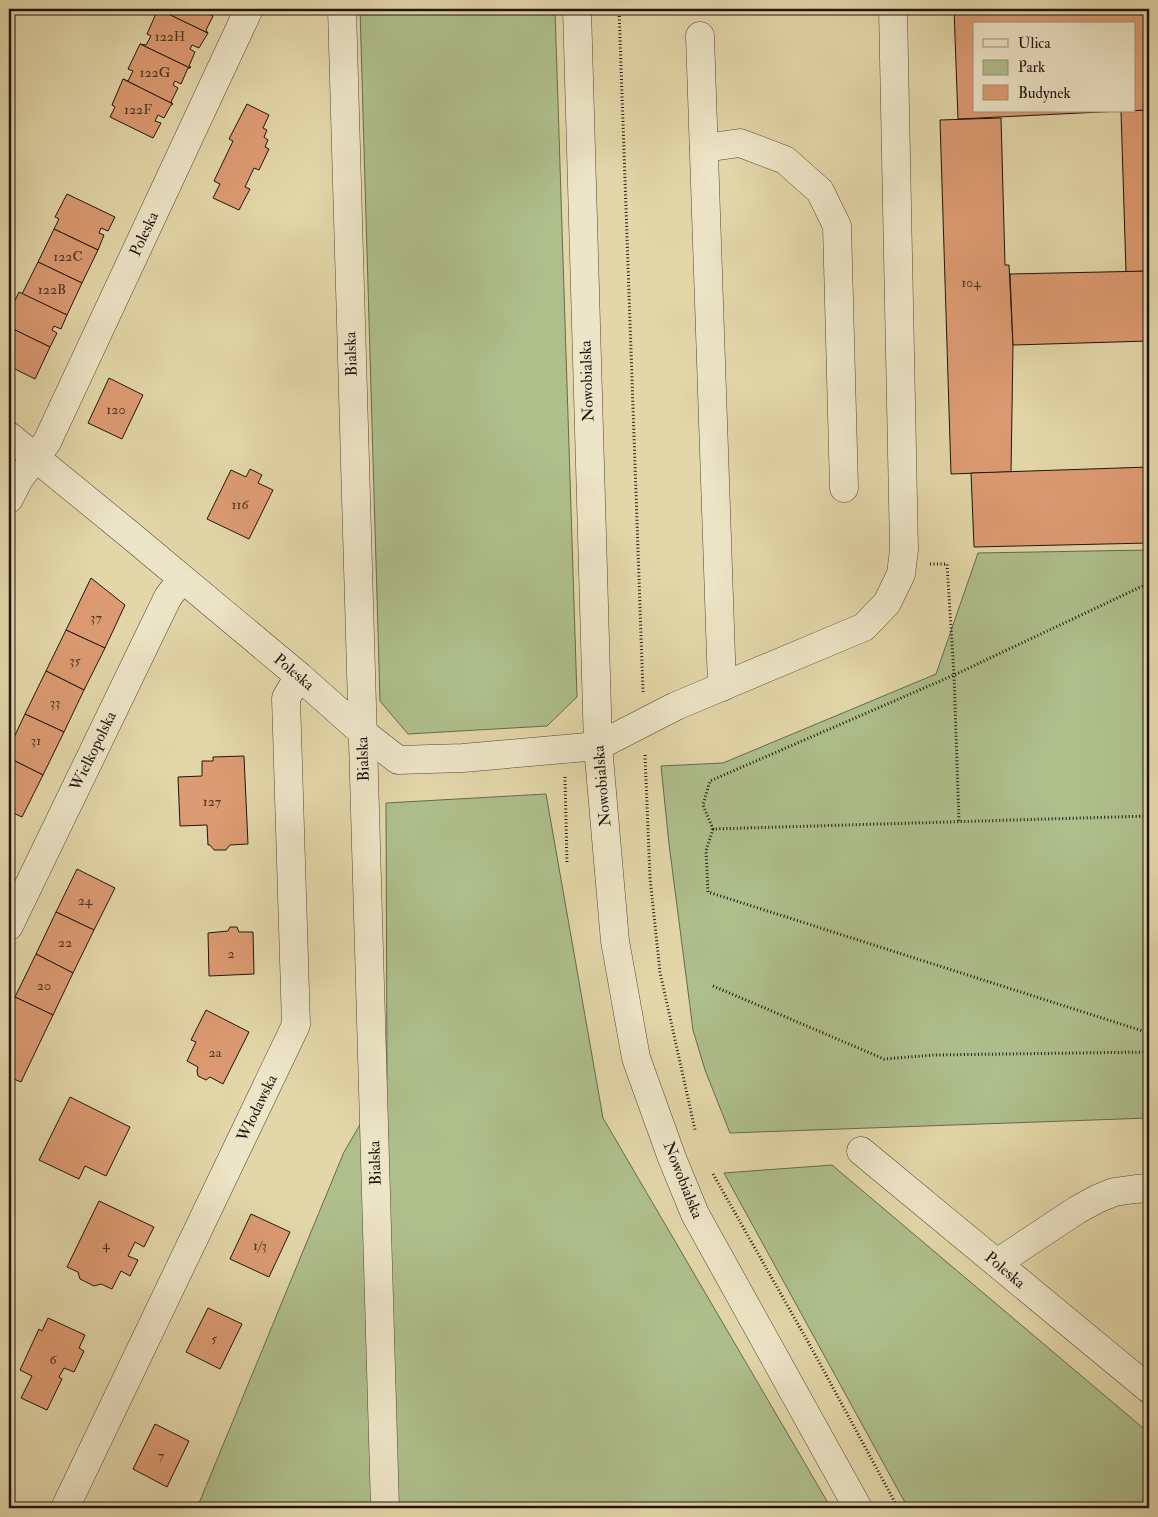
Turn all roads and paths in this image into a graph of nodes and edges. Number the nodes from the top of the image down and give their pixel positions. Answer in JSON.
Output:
{"nodes":[{"id":1,"x":249,"y":9,"type":"edge"},
{"id":2,"x":342,"y":9,"type":"edge"},
{"id":3,"x":577,"y":9,"type":"edge"},
{"id":4,"x":619,"y":9,"type":"edge"},
{"id":5,"x":893,"y":9,"type":"edge"},
{"id":6,"x":700,"y":36,"type":"dead end"},
{"id":7,"x":704,"y":148,"type":"junction"},
{"id":8,"x":9,"y":436,"type":"edge"},
{"id":9,"x":35,"y":457,"type":"junction"},
{"id":10,"x":844,"y":488,"type":"dead end"},
{"id":11,"x":9,"y":499,"type":"edge"},
{"id":12,"x":902,"y":565,"type":"junction"},
{"id":13,"x":182,"y":579,"type":"junction"},
{"id":14,"x":1149,"y":583,"type":"edge"},
{"id":15,"x":954,"y":675,"type":"junction"},
{"id":16,"x":299,"y":676,"type":"junction"},
{"id":17,"x":722,"y":687,"type":"junction"},
{"id":18,"x":644,"y":723,"type":"junction"},
{"id":19,"x":362,"y":732,"type":"junction"},
{"id":20,"x":598,"y":746,"type":"junction"},
{"id":21,"x":565,"y":774,"type":"dead end"},
{"id":22,"x":1149,"y":816,"type":"edge"},
{"id":23,"x":959,"y":822,"type":"junction"},
{"id":24,"x":713,"y":829,"type":"junction"},
{"id":25,"x":567,"y":863,"type":"dead end"},
{"id":26,"x":9,"y":926,"type":"edge"},
{"id":27,"x":714,"y":986,"type":"dead end"},
{"id":28,"x":1149,"y":1033,"type":"edge"},
{"id":29,"x":1149,"y":1052,"type":"edge"},
{"id":30,"x":696,"y":1133,"type":"dead end"},
{"id":31,"x":861,"y":1151,"type":"dead end"},
{"id":32,"x":709,"y":1168,"type":"dead end"},
{"id":33,"x":1149,"y":1188,"type":"edge"},
{"id":34,"x":997,"y":1263,"type":"junction"},
{"id":35,"x":1149,"y":1390,"type":"edge"},
{"id":36,"x":65,"y":1508,"type":"edge"},
{"id":37,"x":385,"y":1508,"type":"edge"},
{"id":38,"x":858,"y":1508,"type":"edge"},
{"id":39,"x":898,"y":1508,"type":"edge"}],
"edges":[{"from":1,"to":9,"type":"street","name":"Poleska"},
{"from":2,"to":19,"type":"street","name":"Bialska"},
{"from":3,"to":20,"type":"street","name":"Nowobialska"},
{"from":4,"to":18,"type":"path"},
{"from":5,"to":12,"type":"street"},
{"from":6,"to":7,"type":"street"},
{"from":7,"to":10,"type":"street"},
{"from":7,"to":17,"type":"street"},
{"from":8,"to":9,"type":"street","name":"Poleska"},
{"from":9,"to":11,"type":"street"},
{"from":9,"to":13,"type":"street","name":"Poleska"},
{"from":12,"to":15,"type":"path"},
{"from":12,"to":17,"type":"street"},
{"from":13,"to":16,"type":"street","name":"Poleska"},
{"from":13,"to":26,"type":"street","name":"Wielkopolska"},
{"from":14,"to":15,"type":"path"},
{"from":15,"to":23,"type":"path"},
{"from":15,"to":24,"type":"path"},
{"from":16,"to":19,"type":"street","name":"Poleska"},
{"from":16,"to":36,"type":"street","name":"Włodawska"},
{"from":17,"to":18,"type":"street"},
{"from":18,"to":20,"type":"street"},
{"from":18,"to":30,"type":"path"},
{"from":19,"to":20,"type":"street","name":"Poleska"},
{"from":19,"to":37,"type":"street","name":"Bialska"},
{"from":20,"to":38,"type":"street","name":"Nowobialska"},
{"from":21,"to":25,"type":"path"},
{"from":22,"to":23,"type":"path"},
{"from":23,"to":24,"type":"path"},
{"from":24,"to":28,"type":"path"},
{"from":27,"to":29,"type":"path"},
{"from":31,"to":34,"type":"street","name":"Poleska"},
{"from":32,"to":39,"type":"path"},
{"from":33,"to":34,"type":"street"},
{"from":34,"to":35,"type":"street","name":"Poleska"}]}
